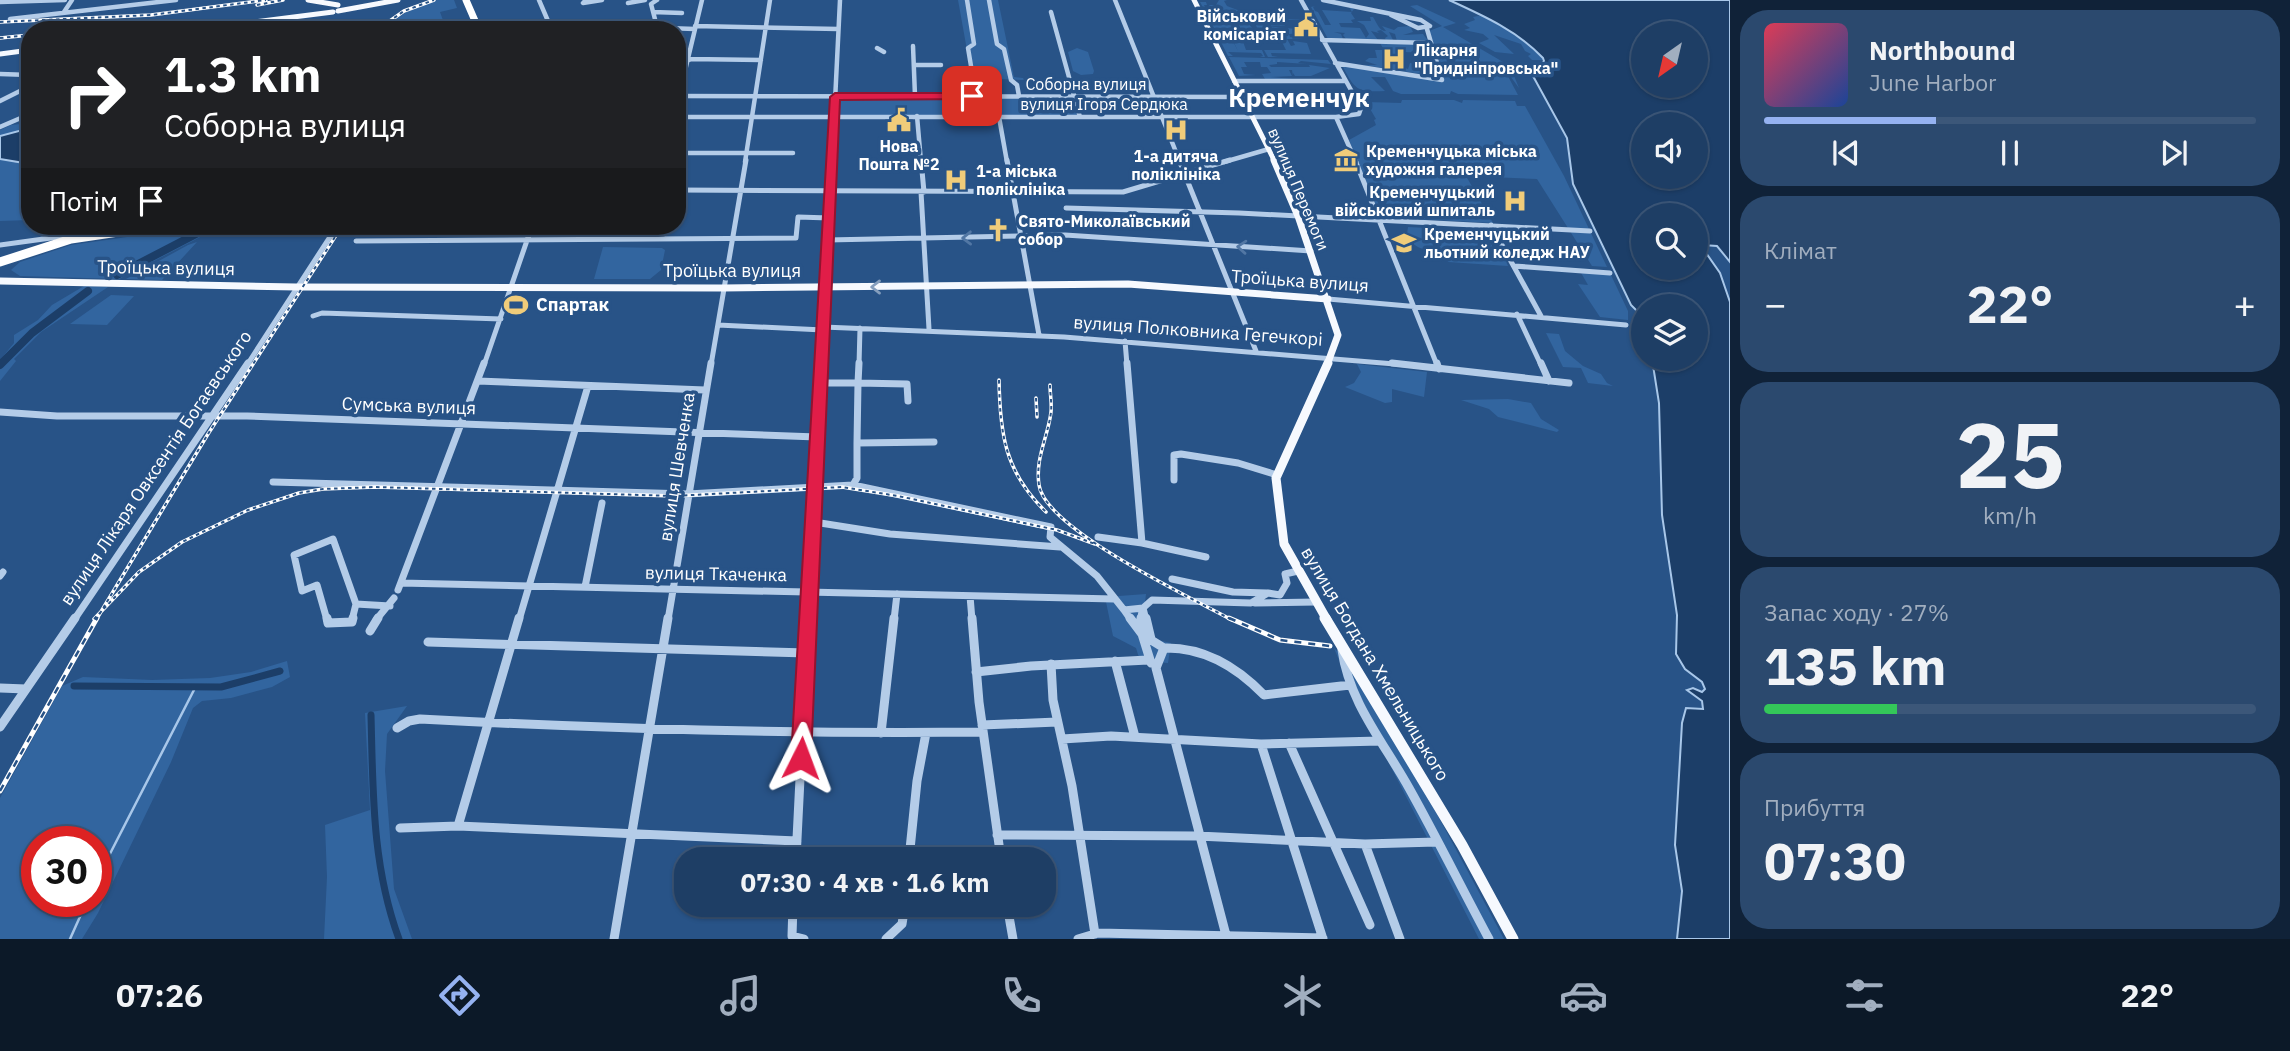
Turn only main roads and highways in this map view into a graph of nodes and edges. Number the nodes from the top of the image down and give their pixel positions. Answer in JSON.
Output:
{"nodes":[{"id":1,"x":308,"y":0,"type":"edge"},
{"id":2,"x":398,"y":0,"type":"edge"},
{"id":3,"x":466,"y":0,"type":"edge"},
{"id":4,"x":1194,"y":0,"type":"edge"},
{"id":5,"x":335,"y":9,"type":"junction"},
{"id":6,"x":263,"y":21,"type":"edge"},
{"id":7,"x":475,"y":21,"type":"edge"},
{"id":8,"x":21,"y":51,"type":"edge"},
{"id":9,"x":0,"y":54,"type":"edge"},
{"id":10,"x":101,"y":235,"type":"edge"},
{"id":11,"x":4,"y":261,"type":"edge"},
{"id":12,"x":0,"y":270,"type":"edge"},
{"id":13,"x":2,"y":280,"type":"edge"},
{"id":14,"x":824,"y":287,"type":"joint"},
{"id":15,"x":1328,"y":299,"type":"junction"},
{"id":16,"x":1277,"y":475,"type":"joint"},
{"id":17,"x":1513,"y":939,"type":"edge"}],
"edges":[{"from":1,"to":5,"type":"main road"},
{"from":2,"to":5,"type":"main road"},
{"from":3,"to":7,"type":"highway"},
{"from":4,"to":15,"type":"main road","name":"вулиця Перемоги"},
{"from":5,"to":6,"type":"main road"},
{"from":8,"to":9,"type":"main road"},
{"from":10,"to":11,"type":"highway"},
{"from":11,"to":12,"type":"main road"},
{"from":13,"to":14,"type":"main road","name":"Троїцька вулиця"},
{"from":15,"to":14,"type":"main road","name":"Троїцька вулиця","one_way":true},
{"from":15,"to":16,"type":"main road","name":"вулиця Перемоги"},
{"from":16,"to":17,"type":"main road","name":"вулиця Богдана Хмельницького"}]}
